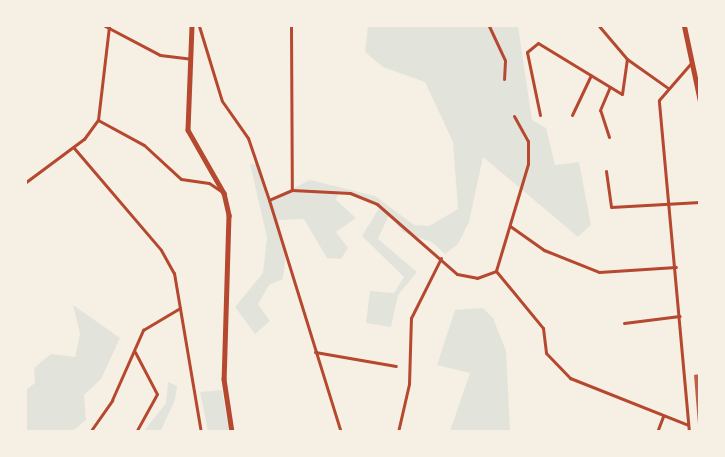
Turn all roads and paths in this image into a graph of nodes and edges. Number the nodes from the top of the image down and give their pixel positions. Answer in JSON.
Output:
{"nodes":[{"id":1,"x":105,"y":26,"type":"edge"},
{"id":2,"x":109,"y":26,"type":"edge"},
{"id":3,"x":192,"y":26,"type":"edge"},
{"id":4,"x":199,"y":26,"type":"edge"},
{"id":5,"x":291,"y":26,"type":"edge"},
{"id":6,"x":489,"y":26,"type":"edge"},
{"id":7,"x":598,"y":26,"type":"edge"},
{"id":8,"x":684,"y":26,"type":"edge"},
{"id":9,"x":191,"y":59,"type":"junction"},
{"id":10,"x":627,"y":59,"type":"junction"},
{"id":11,"x":691,"y":63,"type":"junction"},
{"id":12,"x":591,"y":75,"type":"junction"},
{"id":13,"x":504,"y":79,"type":"dead end"},
{"id":14,"x":610,"y":87,"type":"junction"},
{"id":15,"x":668,"y":88,"type":"junction"},
{"id":16,"x":699,"y":101,"type":"edge"},
{"id":17,"x":540,"y":115,"type":"dead end"},
{"id":18,"x":572,"y":115,"type":"dead end"},
{"id":19,"x":514,"y":116,"type":"dead end"},
{"id":20,"x":98,"y":120,"type":"junction"},
{"id":21,"x":609,"y":137,"type":"dead end"},
{"id":22,"x":74,"y":148,"type":"junction"},
{"id":23,"x":606,"y":171,"type":"dead end"},
{"id":24,"x":26,"y":182,"type":"edge"},
{"id":25,"x":292,"y":190,"type":"junction"},
{"id":26,"x":224,"y":193,"type":"junction"},
{"id":27,"x":269,"y":200,"type":"junction"},
{"id":28,"x":699,"y":202,"type":"edge"},
{"id":29,"x":670,"y":203,"type":"junction"},
{"id":30,"x":510,"y":226,"type":"junction"},
{"id":31,"x":441,"y":258,"type":"junction"},
{"id":32,"x":676,"y":267,"type":"junction"},
{"id":33,"x":496,"y":271,"type":"junction"},
{"id":34,"x":180,"y":308,"type":"junction"},
{"id":35,"x":680,"y":316,"type":"junction"},
{"id":36,"x":624,"y":323,"type":"dead end"},
{"id":37,"x":135,"y":352,"type":"junction"},
{"id":38,"x":315,"y":352,"type":"junction"},
{"id":39,"x":396,"y":366,"type":"dead end"},
{"id":40,"x":663,"y":416,"type":"junction"},
{"id":41,"x":688,"y":424,"type":"junction"},
{"id":42,"x":90,"y":432,"type":"edge"},
{"id":43,"x":136,"y":432,"type":"edge"},
{"id":44,"x":201,"y":432,"type":"edge"},
{"id":45,"x":232,"y":432,"type":"edge"},
{"id":46,"x":341,"y":432,"type":"edge"},
{"id":47,"x":398,"y":432,"type":"edge"},
{"id":48,"x":657,"y":432,"type":"edge"},
{"id":49,"x":689,"y":432,"type":"edge"}],
"edges":[{"from":1,"to":2,"type":"street"},
{"from":2,"to":9,"type":"street"},
{"from":2,"to":20,"type":"street"},
{"from":3,"to":9,"type":"street"},
{"from":4,"to":27,"type":"street"},
{"from":5,"to":25,"type":"street"},
{"from":6,"to":13,"type":"street"},
{"from":7,"to":10,"type":"street"},
{"from":8,"to":11,"type":"main road"},
{"from":9,"to":26,"type":"street"},
{"from":10,"to":14,"type":"street"},
{"from":10,"to":15,"type":"street"},
{"from":11,"to":15,"type":"street"},
{"from":11,"to":16,"type":"main road"},
{"from":12,"to":14,"type":"street"},
{"from":12,"to":17,"type":"street"},
{"from":12,"to":18,"type":"street"},
{"from":14,"to":21,"type":"street"},
{"from":15,"to":29,"type":"street"},
{"from":19,"to":30,"type":"street"},
{"from":20,"to":22,"type":"street"},
{"from":20,"to":26,"type":"street"},
{"from":22,"to":24,"type":"street"},
{"from":22,"to":34,"type":"street"},
{"from":23,"to":29,"type":"street"},
{"from":25,"to":27,"type":"street"},
{"from":25,"to":31,"type":"street"},
{"from":26,"to":45,"type":"street"},
{"from":27,"to":38,"type":"street"},
{"from":28,"to":29,"type":"street"},
{"from":29,"to":32,"type":"street"},
{"from":30,"to":32,"type":"street"},
{"from":30,"to":33,"type":"street"},
{"from":31,"to":33,"type":"street"},
{"from":31,"to":47,"type":"street"},
{"from":32,"to":35,"type":"street"},
{"from":33,"to":40,"type":"street"},
{"from":34,"to":37,"type":"street"},
{"from":34,"to":44,"type":"street"},
{"from":35,"to":36,"type":"street"},
{"from":35,"to":41,"type":"street"},
{"from":37,"to":42,"type":"street"},
{"from":37,"to":43,"type":"street"},
{"from":38,"to":39,"type":"street"},
{"from":38,"to":46,"type":"street"},
{"from":40,"to":41,"type":"street"},
{"from":40,"to":48,"type":"street"},
{"from":41,"to":49,"type":"street"}]}
